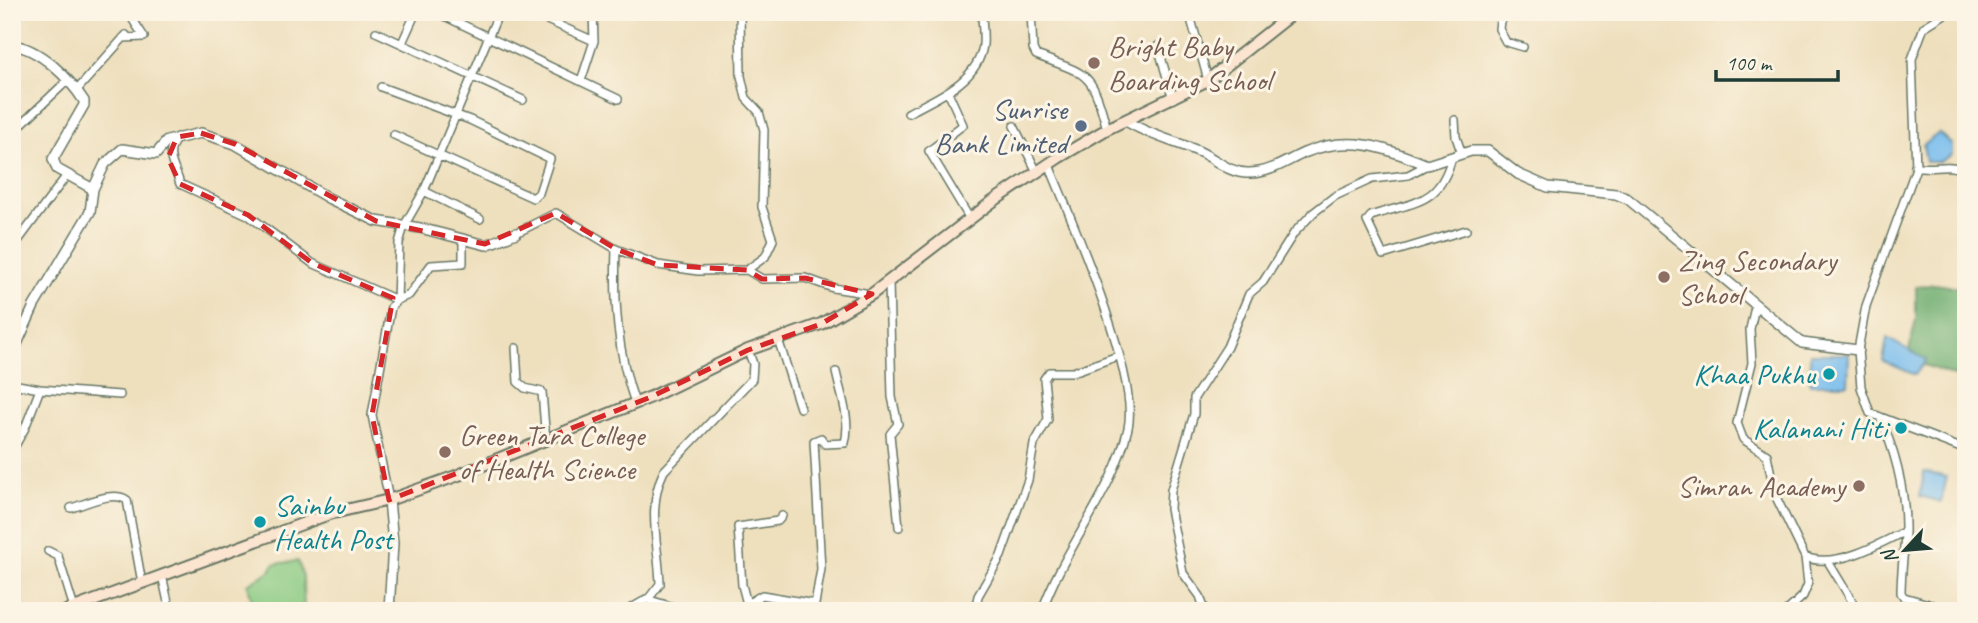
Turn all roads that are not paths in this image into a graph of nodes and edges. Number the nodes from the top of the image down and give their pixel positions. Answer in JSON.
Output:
{"nodes":[{"id":1,"x":128,"y":12,"type":"edge"},
{"id":2,"x":416,"y":12,"type":"edge"},
{"id":3,"x":436,"y":12,"type":"edge"},
{"id":4,"x":499,"y":12,"type":"edge"},
{"id":5,"x":530,"y":12,"type":"edge"},
{"id":6,"x":593,"y":12,"type":"edge"},
{"id":7,"x":740,"y":12,"type":"edge"},
{"id":8,"x":982,"y":12,"type":"edge"},
{"id":9,"x":1031,"y":12,"type":"edge"},
{"id":10,"x":1189,"y":12,"type":"edge"},
{"id":11,"x":1294,"y":12,"type":"edge"},
{"id":12,"x":1510,"y":12,"type":"edge"},
{"id":13,"x":1948,"y":12,"type":"edge"},
{"id":14,"x":376,"y":32,"type":"dead end"},
{"id":15,"x":490,"y":38,"type":"junction"},
{"id":16,"x":594,"y":41,"type":"junction"},
{"id":17,"x":402,"y":43,"type":"junction"},
{"id":18,"x":12,"y":45,"type":"edge"},
{"id":19,"x":1158,"y":46,"type":"dead end"},
{"id":20,"x":1522,"y":47,"type":"dead end"},
{"id":21,"x":475,"y":75,"type":"junction"},
{"id":22,"x":68,"y":80,"type":"junction"},
{"id":23,"x":1208,"y":80,"type":"junction"},
{"id":24,"x":581,"y":81,"type":"junction"},
{"id":25,"x":381,"y":88,"type":"dead end"},
{"id":26,"x":77,"y":90,"type":"junction"},
{"id":27,"x":948,"y":92,"type":"junction"},
{"id":28,"x":618,"y":99,"type":"dead end"},
{"id":29,"x":1173,"y":99,"type":"junction"},
{"id":30,"x":523,"y":100,"type":"dead end"},
{"id":31,"x":908,"y":113,"type":"dead end"},
{"id":32,"x":456,"y":115,"type":"junction"},
{"id":33,"x":1455,"y":120,"type":"dead end"},
{"id":34,"x":1126,"y":121,"type":"junction"},
{"id":35,"x":1014,"y":126,"type":"dead end"},
{"id":36,"x":1107,"y":129,"type":"junction"},
{"id":37,"x":12,"y":133,"type":"edge"},
{"id":38,"x":394,"y":135,"type":"dead end"},
{"id":39,"x":177,"y":137,"type":"junction"},
{"id":40,"x":438,"y":152,"type":"junction"},
{"id":41,"x":1462,"y":154,"type":"junction"},
{"id":42,"x":1452,"y":157,"type":"junction"},
{"id":43,"x":1049,"y":165,"type":"junction"},
{"id":44,"x":1427,"y":165,"type":"junction"},
{"id":45,"x":1914,"y":165,"type":"junction"},
{"id":46,"x":1966,"y":171,"type":"edge"},
{"id":47,"x":1037,"y":172,"type":"junction"},
{"id":48,"x":67,"y":175,"type":"junction"},
{"id":49,"x":93,"y":189,"type":"junction"},
{"id":50,"x":424,"y":191,"type":"junction"},
{"id":51,"x":480,"y":219,"type":"dead end"},
{"id":52,"x":970,"y":219,"type":"junction"},
{"id":53,"x":404,"y":226,"type":"junction"},
{"id":54,"x":1466,"y":230,"type":"dead end"},
{"id":55,"x":516,"y":233,"type":"joint"},
{"id":56,"x":463,"y":240,"type":"junction"},
{"id":57,"x":616,"y":248,"type":"junction"},
{"id":58,"x":12,"y":250,"type":"edge"},
{"id":59,"x":747,"y":270,"type":"junction"},
{"id":60,"x":888,"y":283,"type":"junction"},
{"id":61,"x":872,"y":294,"type":"junction"},
{"id":62,"x":397,"y":300,"type":"junction"},
{"id":63,"x":1755,"y":307,"type":"junction"},
{"id":64,"x":778,"y":340,"type":"junction"},
{"id":65,"x":516,"y":348,"type":"dead end"},
{"id":66,"x":1858,"y":350,"type":"junction"},
{"id":67,"x":748,"y":351,"type":"junction"},
{"id":68,"x":12,"y":355,"type":"edge"},
{"id":69,"x":1118,"y":356,"type":"junction"},
{"id":70,"x":836,"y":372,"type":"dead end"},
{"id":71,"x":12,"y":384,"type":"edge"},
{"id":72,"x":40,"y":389,"type":"junction"},
{"id":73,"x":120,"y":395,"type":"dead end"},
{"id":74,"x":635,"y":402,"type":"junction"},
{"id":75,"x":800,"y":408,"type":"dead end"},
{"id":76,"x":1880,"y":416,"type":"junction"},
{"id":77,"x":547,"y":441,"type":"junction"},
{"id":78,"x":1966,"y":450,"type":"edge"},
{"id":79,"x":12,"y":451,"type":"edge"},
{"id":80,"x":389,"y":500,"type":"junction"},
{"id":81,"x":71,"y":508,"type":"dead end"},
{"id":82,"x":782,"y":516,"type":"dead end"},
{"id":83,"x":899,"y":527,"type":"dead end"},
{"id":84,"x":1905,"y":531,"type":"junction"},
{"id":85,"x":48,"y":551,"type":"dead end"},
{"id":86,"x":1805,"y":557,"type":"junction"},
{"id":87,"x":1829,"y":563,"type":"junction"},
{"id":88,"x":162,"y":575,"type":"junction"},
{"id":89,"x":142,"y":583,"type":"junction"},
{"id":90,"x":646,"y":599,"type":"junction"},
{"id":91,"x":795,"y":602,"type":"junction"},
{"id":92,"x":747,"y":607,"type":"edge"},
{"id":93,"x":815,"y":608,"type":"edge"},
{"id":94,"x":70,"y":609,"type":"edge"},
{"id":95,"x":1961,"y":610,"type":"edge"},
{"id":96,"x":170,"y":611,"type":"edge"},
{"id":97,"x":390,"y":611,"type":"edge"},
{"id":98,"x":626,"y":611,"type":"edge"},
{"id":99,"x":687,"y":611,"type":"edge"},
{"id":100,"x":794,"y":611,"type":"edge"},
{"id":101,"x":975,"y":611,"type":"edge"},
{"id":102,"x":1042,"y":611,"type":"edge"},
{"id":103,"x":1205,"y":611,"type":"edge"},
{"id":104,"x":1787,"y":611,"type":"edge"},
{"id":105,"x":1858,"y":611,"type":"edge"}],
"edges":[{"from":1,"to":26,"type":"street"},
{"from":2,"to":17,"type":"street"},
{"from":3,"to":15,"type":"street"},
{"from":4,"to":15,"type":"street"},
{"from":5,"to":16,"type":"street"},
{"from":6,"to":16,"type":"street"},
{"from":7,"to":59,"type":"street"},
{"from":8,"to":27,"type":"street"},
{"from":9,"to":36,"type":"street"},
{"from":10,"to":23,"type":"street"},
{"from":11,"to":23,"type":"main road"},
{"from":12,"to":20,"type":"street"},
{"from":13,"to":45,"type":"street"},
{"from":14,"to":17,"type":"street"},
{"from":15,"to":21,"type":"street"},
{"from":15,"to":24,"type":"street"},
{"from":16,"to":24,"type":"street"},
{"from":17,"to":21,"type":"street"},
{"from":18,"to":22,"type":"street"},
{"from":19,"to":29,"type":"street"},
{"from":21,"to":30,"type":"street"},
{"from":21,"to":32,"type":"street"},
{"from":22,"to":26,"type":"street"},
{"from":22,"to":37,"type":"street"},
{"from":23,"to":29,"type":"main road"},
{"from":24,"to":28,"type":"street"},
{"from":25,"to":32,"type":"street"},
{"from":26,"to":48,"type":"street"},
{"from":27,"to":31,"type":"street"},
{"from":27,"to":52,"type":"street"},
{"from":29,"to":34,"type":"main road"},
{"from":32,"to":40,"type":"street"},
{"from":32,"to":40,"type":"street"},
{"from":33,"to":41,"type":"street"},
{"from":34,"to":36,"type":"main road"},
{"from":34,"to":44,"type":"street"},
{"from":35,"to":47,"type":"street"},
{"from":36,"to":43,"type":"main road"},
{"from":38,"to":40,"type":"street"},
{"from":39,"to":49,"type":"street"},
{"from":39,"to":53,"type":"street"},
{"from":39,"to":62,"type":"street"},
{"from":40,"to":50,"type":"street"},
{"from":41,"to":42,"type":"street"},
{"from":41,"to":63,"type":"street"},
{"from":42,"to":44,"type":"street"},
{"from":42,"to":54,"type":"street"},
{"from":43,"to":47,"type":"main road"},
{"from":43,"to":69,"type":"street"},
{"from":44,"to":103,"type":"street"},
{"from":45,"to":46,"type":"street"},
{"from":45,"to":66,"type":"street"},
{"from":47,"to":52,"type":"main road"},
{"from":48,"to":49,"type":"street"},
{"from":48,"to":58,"type":"street"},
{"from":49,"to":68,"type":"street"},
{"from":50,"to":51,"type":"street"},
{"from":50,"to":53,"type":"street"},
{"from":52,"to":60,"type":"main road"},
{"from":53,"to":56,"type":"street"},
{"from":53,"to":62,"type":"street"},
{"from":55,"to":56,"type":"street"},
{"from":55,"to":57,"type":"street"},
{"from":56,"to":62,"type":"street"},
{"from":57,"to":59,"type":"street"},
{"from":57,"to":74,"type":"street"},
{"from":59,"to":61,"type":"street"},
{"from":60,"to":61,"type":"main road"},
{"from":60,"to":83,"type":"street"},
{"from":61,"to":64,"type":"main road"},
{"from":62,"to":80,"type":"street"},
{"from":63,"to":66,"type":"street"},
{"from":63,"to":86,"type":"street"},
{"from":64,"to":67,"type":"main road"},
{"from":64,"to":75,"type":"street"},
{"from":65,"to":77,"type":"street"},
{"from":66,"to":76,"type":"street"},
{"from":67,"to":74,"type":"main road"},
{"from":67,"to":90,"type":"street"},
{"from":69,"to":101,"type":"street"},
{"from":69,"to":102,"type":"street"},
{"from":70,"to":93,"type":"street"},
{"from":71,"to":72,"type":"street"},
{"from":72,"to":73,"type":"street"},
{"from":72,"to":79,"type":"street"},
{"from":74,"to":77,"type":"main road"},
{"from":76,"to":78,"type":"street"},
{"from":76,"to":84,"type":"street"},
{"from":77,"to":80,"type":"main road"},
{"from":80,"to":88,"type":"main road"},
{"from":80,"to":97,"type":"street"},
{"from":81,"to":89,"type":"street"},
{"from":82,"to":92,"type":"street"},
{"from":84,"to":87,"type":"street"},
{"from":84,"to":95,"type":"street"},
{"from":85,"to":94,"type":"street"},
{"from":86,"to":87,"type":"street"},
{"from":86,"to":104,"type":"street"},
{"from":87,"to":105,"type":"street"},
{"from":88,"to":89,"type":"main road"},
{"from":88,"to":96,"type":"street"},
{"from":89,"to":94,"type":"main road"},
{"from":90,"to":98,"type":"street"},
{"from":90,"to":99,"type":"street"},
{"from":91,"to":92,"type":"street"},
{"from":91,"to":93,"type":"street"},
{"from":91,"to":100,"type":"street"}]}
